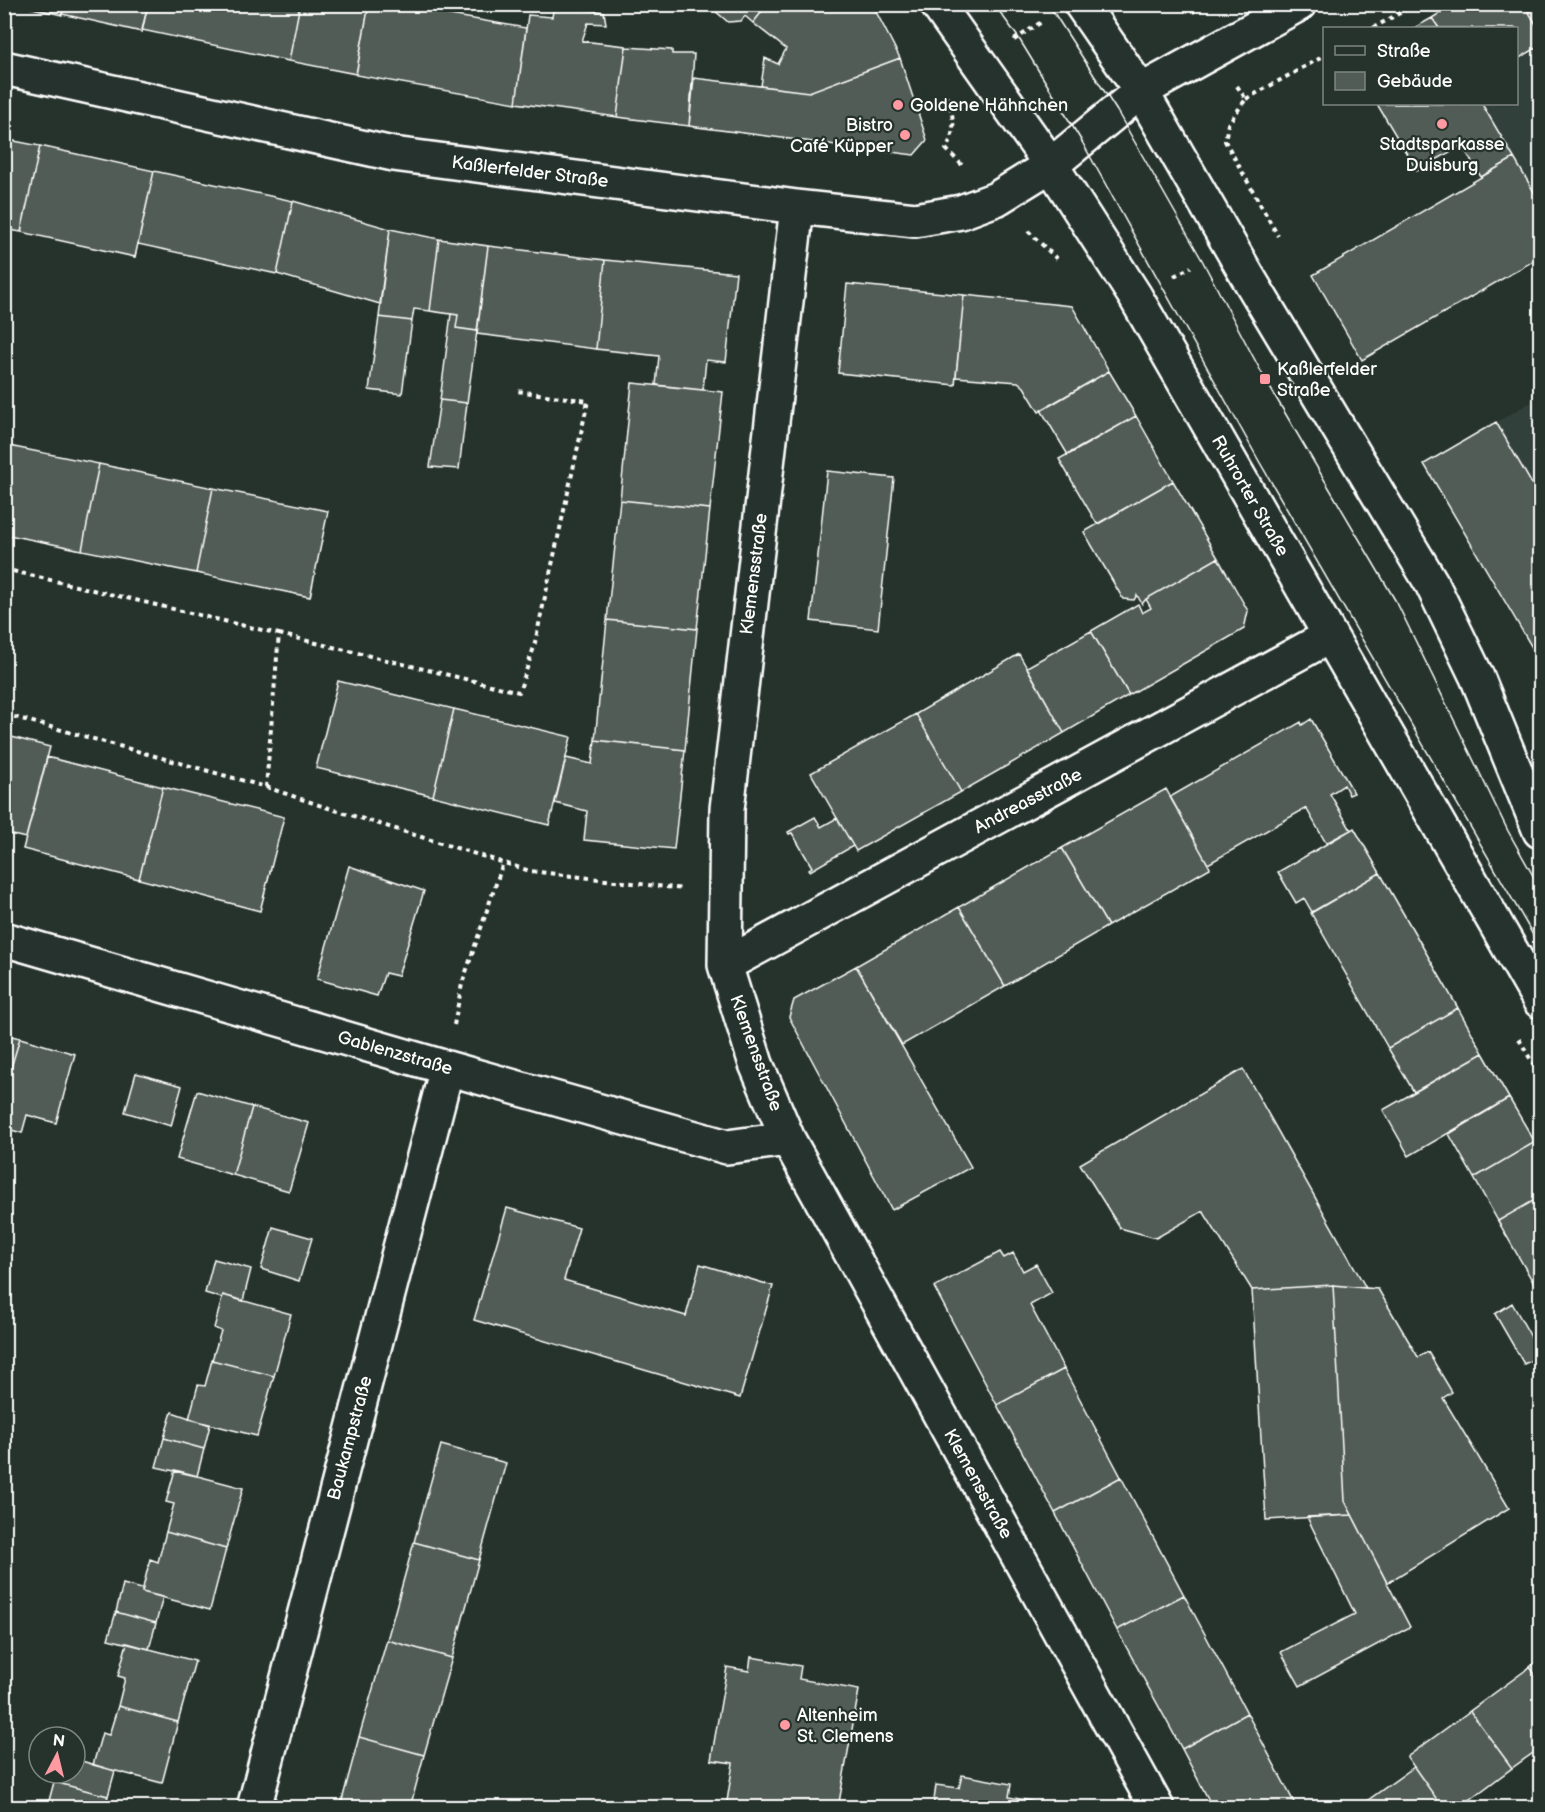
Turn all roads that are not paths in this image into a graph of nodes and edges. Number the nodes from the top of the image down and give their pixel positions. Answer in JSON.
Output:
{"nodes":[{"id":1,"x":937,"y":4,"type":"edge"},
{"id":2,"x":1081,"y":4,"type":"edge"},
{"id":3,"x":1299,"y":4,"type":"edge"},
{"id":4,"x":4,"y":68,"type":"edge"},
{"id":5,"x":1141,"y":92,"type":"junction"},
{"id":6,"x":1051,"y":165,"type":"junction"},
{"id":7,"x":797,"y":207,"type":"junction"},
{"id":8,"x":1330,"y":636,"type":"junction"},
{"id":9,"x":1540,"y":831,"type":"edge"},
{"id":10,"x":4,"y":939,"type":"edge"},
{"id":11,"x":725,"y":965,"type":"junction"},
{"id":12,"x":1540,"y":1001,"type":"edge"},
{"id":13,"x":447,"y":1068,"type":"junction"},
{"id":14,"x":788,"y":1138,"type":"junction"},
{"id":15,"x":254,"y":1808,"type":"edge"},
{"id":16,"x":1157,"y":1808,"type":"edge"}],
"edges":[{"from":1,"to":6,"type":"street","name":"Ruhrorter Straße"},
{"from":2,"to":5,"type":"street"},
{"from":3,"to":5,"type":"street","name":"Kaßlerfelder Straße"},
{"from":4,"to":7,"type":"street","name":"Kaßlerfelder Straße"},
{"from":5,"to":6,"type":"street","name":"Kaßlerfelder Straße"},
{"from":5,"to":9,"type":"street"},
{"from":6,"to":7,"type":"street","name":"Kaßlerfelder Straße"},
{"from":6,"to":8,"type":"street","name":"Ruhrorter Straße"},
{"from":7,"to":11,"type":"street","name":"Klemensstraße"},
{"from":8,"to":11,"type":"street","name":"Andreasstraße"},
{"from":8,"to":12,"type":"street","name":"Ruhrorter Straße"},
{"from":10,"to":13,"type":"street","name":"Gablenzstraße"},
{"from":11,"to":14,"type":"street","name":"Klemensstraße"},
{"from":13,"to":14,"type":"street","name":"Gablenzstraße"},
{"from":13,"to":15,"type":"street","name":"Baukampstraße"},
{"from":14,"to":16,"type":"street","name":"Klemensstraße"}]}
